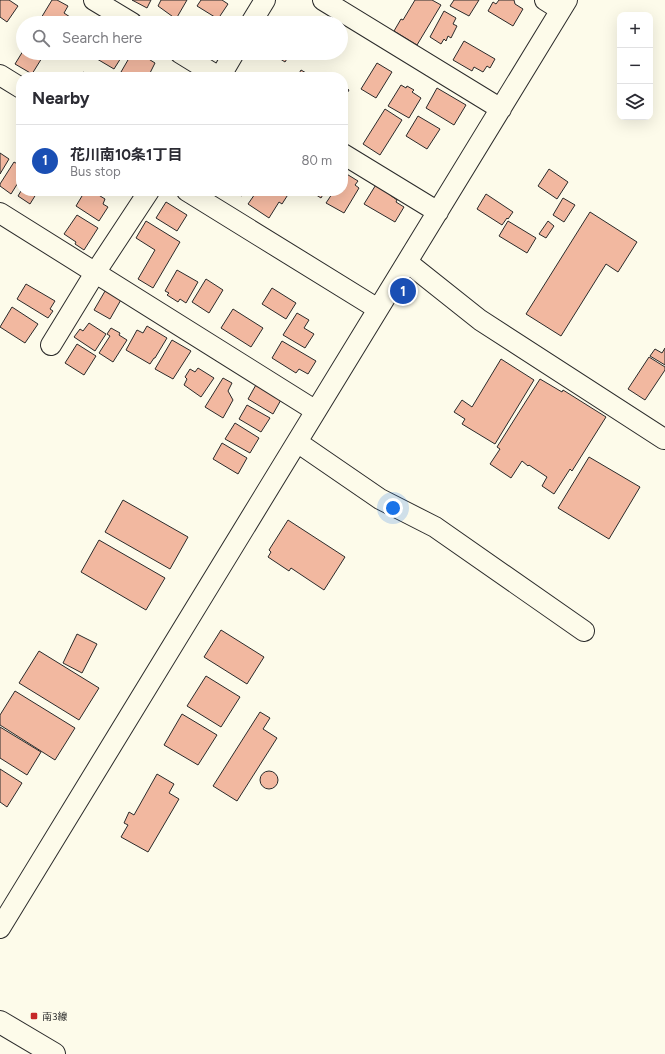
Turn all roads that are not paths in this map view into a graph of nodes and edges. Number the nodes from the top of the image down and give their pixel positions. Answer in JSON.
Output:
{"nodes":[{"id":1,"x":94,"y":0,"type":"edge"},
{"id":2,"x":265,"y":0,"type":"edge"},
{"id":3,"x":323,"y":0,"type":"edge"},
{"id":4,"x":558,"y":3,"type":"edge"},
{"id":5,"x":120,"y":16,"type":"edge"},
{"id":6,"x":255,"y":16,"type":"edge"},
{"id":7,"x":191,"y":60,"type":"edge"},
{"id":8,"x":230,"y":60,"type":"edge"},
{"id":9,"x":211,"y":72,"type":"edge"},
{"id":10,"x":222,"y":72,"type":"edge"},
{"id":11,"x":0,"y":75,"type":"edge"},
{"id":12,"x":16,"y":85,"type":"edge"},
{"id":13,"x":501,"y":109,"type":"junction"},
{"id":14,"x":348,"y":157,"type":"edge"},
{"id":15,"x":146,"y":196,"type":"edge"},
{"id":16,"x":195,"y":196,"type":"edge"},
{"id":17,"x":438,"y":212,"type":"junction"},
{"id":18,"x":0,"y":213,"type":"edge"},
{"id":19,"x":407,"y":262,"type":"junction"},
{"id":20,"x":95,"y":273,"type":"junction"},
{"id":21,"x":378,"y":309,"type":"junction"},
{"id":22,"x":51,"y":345,"type":"dead end"},
{"id":23,"x":316,"y":411,"type":"junction"},
{"id":24,"x":664,"y":439,"type":"edge"},
{"id":25,"x":297,"y":442,"type":"junction"},
{"id":26,"x":584,"y":631,"type":"dead end"},
{"id":27,"x":0,"y":928,"type":"edge"},
{"id":28,"x":0,"y":1022,"type":"edge"},
{"id":29,"x":54,"y":1054,"type":"edge"}],
"edges":[{"from":1,"to":5,"type":"street"},
{"from":2,"to":6,"type":"street"},
{"from":3,"to":13,"type":"street"},
{"from":4,"to":13,"type":"street"},
{"from":7,"to":9,"type":"street"},
{"from":8,"to":10,"type":"street"},
{"from":11,"to":12,"type":"street"},
{"from":13,"to":17,"type":"street"},
{"from":14,"to":17,"type":"street"},
{"from":15,"to":20,"type":"street"},
{"from":16,"to":21,"type":"street"},
{"from":17,"to":19,"type":"street"},
{"from":18,"to":20,"type":"street"},
{"from":19,"to":21,"type":"street"},
{"from":19,"to":24,"type":"street"},
{"from":20,"to":22,"type":"street"},
{"from":20,"to":23,"type":"street"},
{"from":21,"to":23,"type":"street"},
{"from":23,"to":25,"type":"street"},
{"from":25,"to":26,"type":"street"},
{"from":25,"to":27,"type":"street"},
{"from":28,"to":29,"type":"main road"}]}
